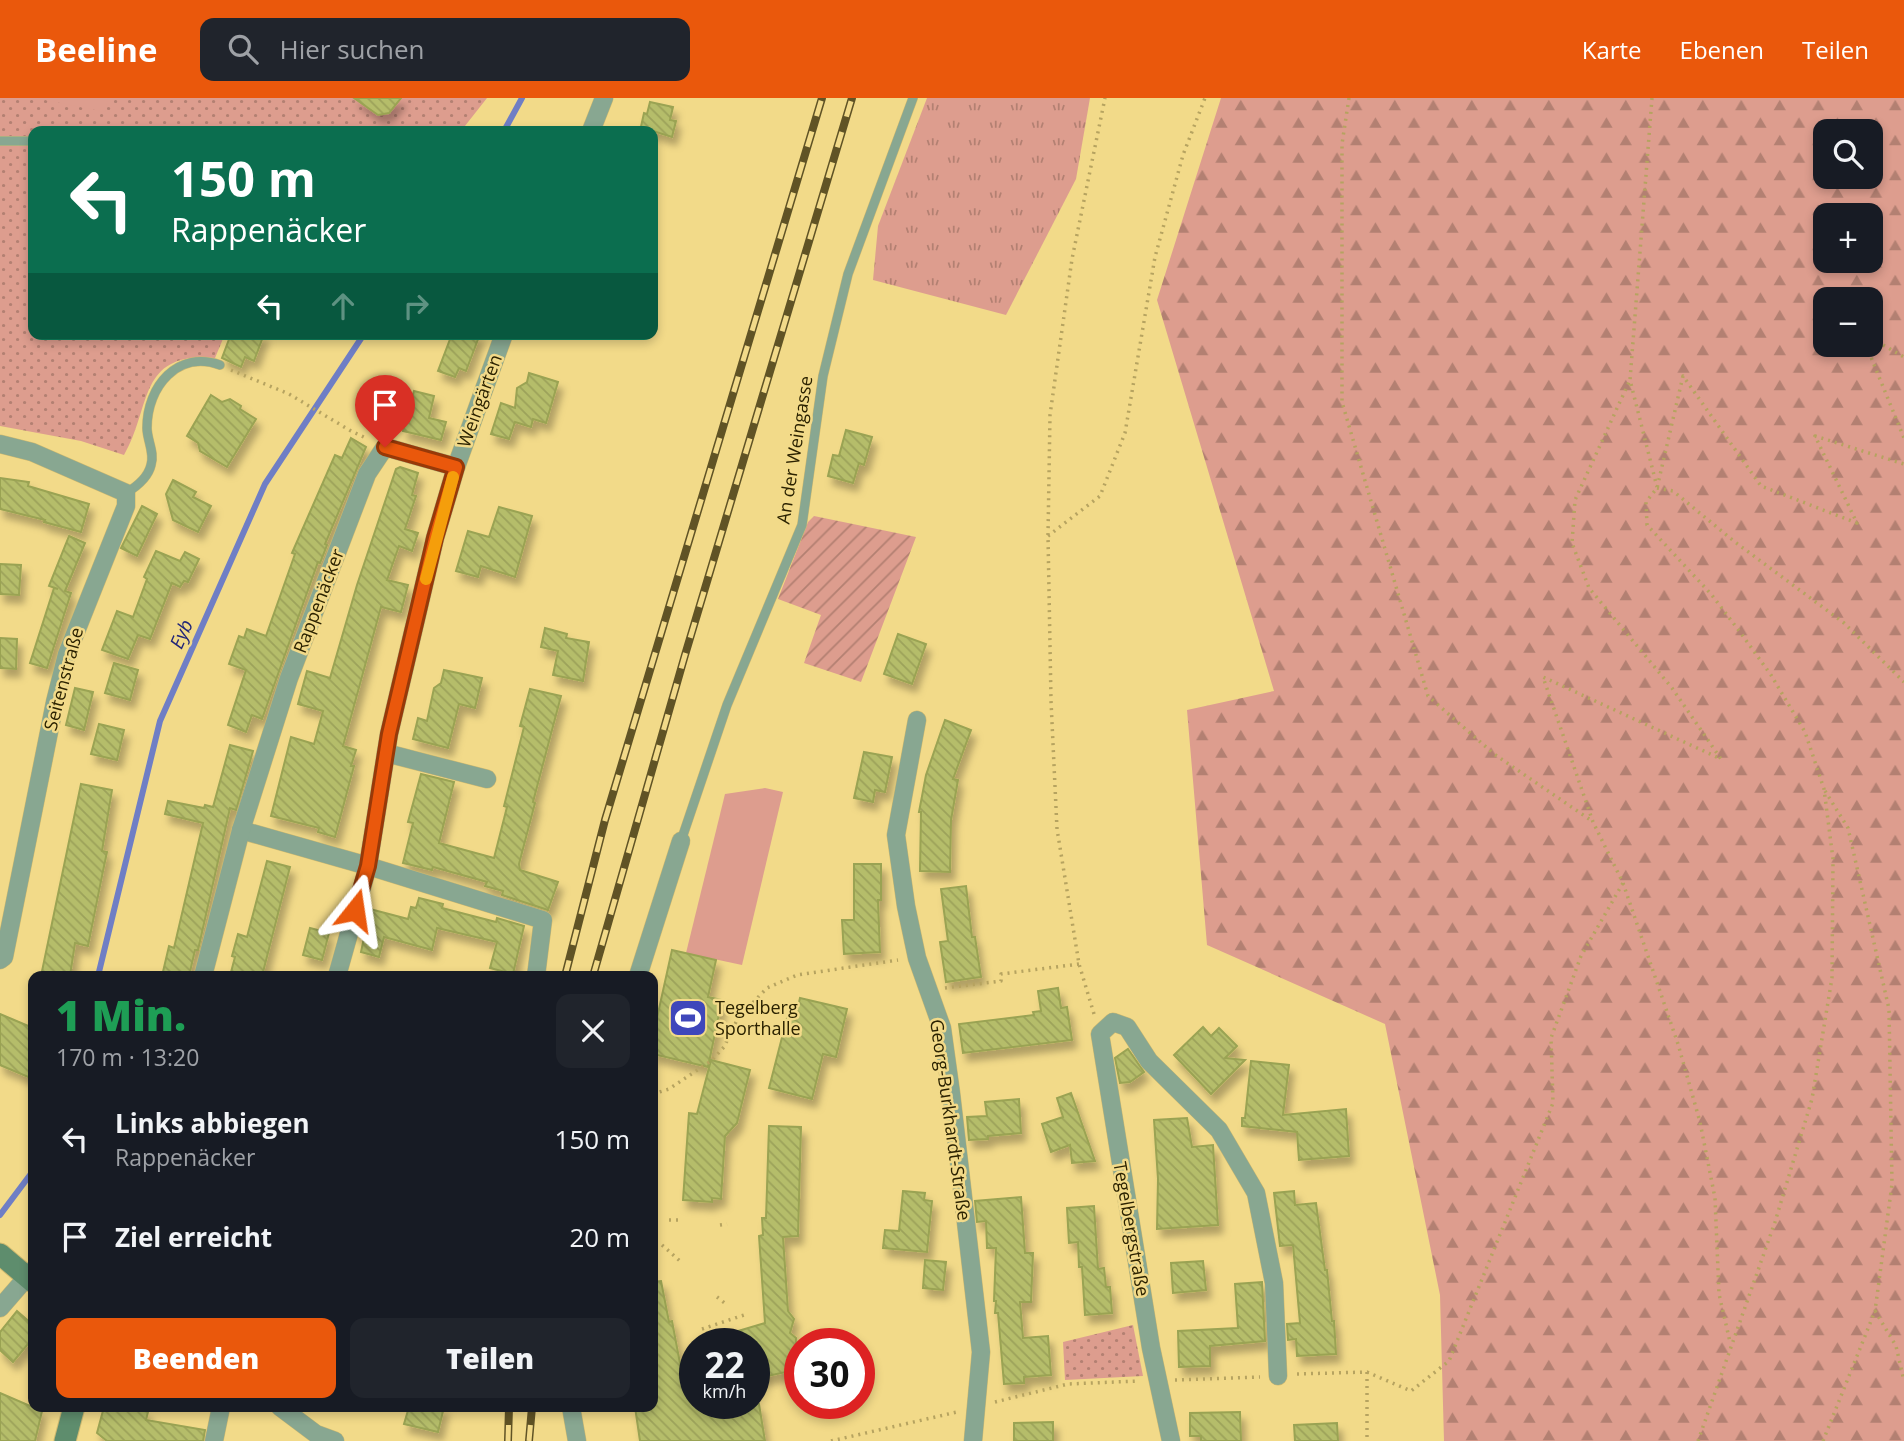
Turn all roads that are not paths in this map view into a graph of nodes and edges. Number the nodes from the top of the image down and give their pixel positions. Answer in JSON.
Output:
{"nodes":[{"id":1,"x":604,"y":98,"type":"edge"},
{"id":2,"x":913,"y":98,"type":"edge"},
{"id":3,"x":592,"y":126,"type":"edge"},
{"id":4,"x":0,"y":141,"type":"edge"},
{"id":5,"x":28,"y":141,"type":"edge"},
{"id":6,"x":502,"y":340,"type":"edge"},
{"id":7,"x":220,"y":365,"type":"road end"},
{"id":8,"x":0,"y":444,"type":"edge"},
{"id":9,"x":456,"y":467,"type":"junction"},
{"id":10,"x":126,"y":493,"type":"junction"},
{"id":11,"x":917,"y":720,"type":"dead end"},
{"id":12,"x":386,"y":753,"type":"junction"},
{"id":13,"x":486,"y":779,"type":"dead end"},
{"id":14,"x":241,"y":830,"type":"junction"},
{"id":15,"x":681,"y":841,"type":"joint"},
{"id":16,"x":368,"y":866,"type":"junction"},
{"id":17,"x":0,"y":960,"type":"edge"},
{"id":18,"x":204,"y":971,"type":"edge"},
{"id":19,"x":338,"y":971,"type":"edge"},
{"id":20,"x":537,"y":971,"type":"edge"},
{"id":21,"x":640,"y":971,"type":"edge"},
{"id":22,"x":1,"y":1255,"type":"edge"},
{"id":23,"x":28,"y":1273,"type":"edge"},
{"id":24,"x":28,"y":1280,"type":"edge"},
{"id":25,"x":0,"y":1308,"type":"edge"},
{"id":26,"x":1269,"y":1379,"type":"road end"},
{"id":27,"x":73,"y":1412,"type":"edge"},
{"id":28,"x":220,"y":1412,"type":"edge"},
{"id":29,"x":287,"y":1412,"type":"edge"},
{"id":30,"x":572,"y":1412,"type":"edge"},
{"id":31,"x":65,"y":1441,"type":"edge"},
{"id":32,"x":214,"y":1441,"type":"edge"},
{"id":33,"x":335,"y":1441,"type":"edge"},
{"id":34,"x":577,"y":1441,"type":"edge"},
{"id":35,"x":973,"y":1441,"type":"edge"},
{"id":36,"x":1171,"y":1441,"type":"edge"}],
"edges":[{"from":1,"to":3,"type":"street"},
{"from":2,"to":15,"type":"lane","name":"An der Weingasse"},
{"from":4,"to":5,"type":"lane"},
{"from":6,"to":9,"type":"street","name":"Weingärten"},
{"from":7,"to":10,"type":"lane"},
{"from":8,"to":10,"type":"street"},
{"from":9,"to":12,"type":"street","name":"Weingärten"},
{"from":9,"to":14,"type":"street","name":"Rappenäcker"},
{"from":10,"to":17,"type":"street","name":"Seitenstraße"},
{"from":11,"to":35,"type":"street","name":"Georg-Burkhardt-Straße"},
{"from":12,"to":13,"type":"street"},
{"from":12,"to":16,"type":"street","name":"Weingärten"},
{"from":14,"to":16,"type":"street"},
{"from":14,"to":18,"type":"street","name":"Rappenäcker"},
{"from":15,"to":21,"type":"street"},
{"from":16,"to":19,"type":"street","name":"Weingärten"},
{"from":16,"to":20,"type":"street"},
{"from":22,"to":23,"type":"main road"},
{"from":24,"to":25,"type":"street"},
{"from":26,"to":36,"type":"street","name":"Tegelbergstraße"},
{"from":27,"to":31,"type":"main road"},
{"from":28,"to":32,"type":"street"},
{"from":29,"to":33,"type":"street"},
{"from":30,"to":34,"type":"street"}]}
